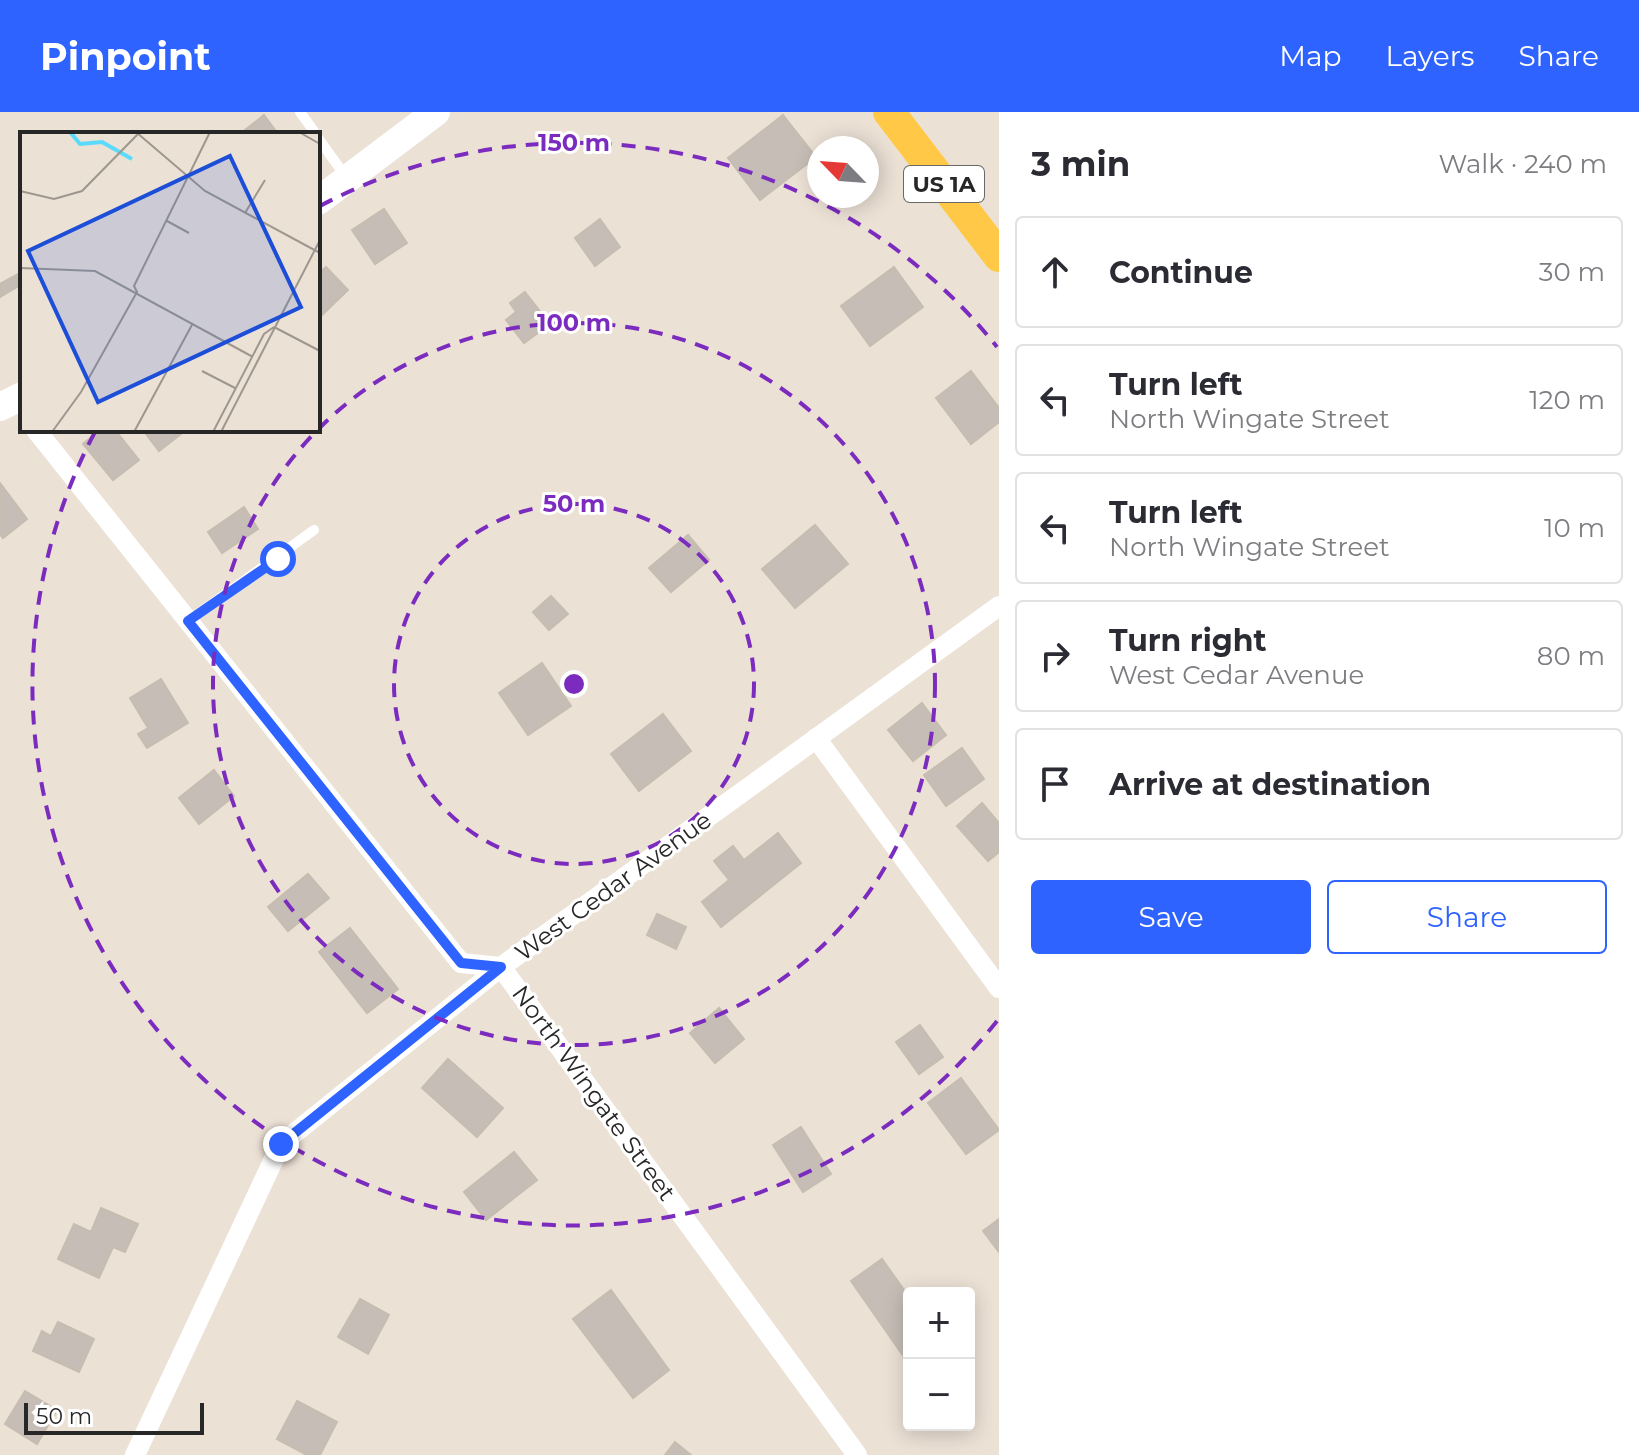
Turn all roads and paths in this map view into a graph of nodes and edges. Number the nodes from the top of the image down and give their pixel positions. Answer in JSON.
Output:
{"nodes":[{"id":1,"x":300,"y":112,"type":"edge"},
{"id":2,"x":436,"y":112,"type":"edge"},
{"id":3,"x":889,"y":112,"type":"edge"},
{"id":4,"x":314,"y":132,"type":"edge"},
{"id":5,"x":320,"y":140,"type":"edge"},
{"id":6,"x":347,"y":179,"type":"junction"},
{"id":7,"x":320,"y":199,"type":"edge"},
{"id":8,"x":999,"y":256,"type":"edge"},
{"id":9,"x":38,"y":432,"type":"edge"},
{"id":10,"x":314,"y":530,"type":"dead end"},
{"id":11,"x":999,"y":606,"type":"edge"},
{"id":12,"x":188,"y":621,"type":"junction"},
{"id":13,"x":816,"y":738,"type":"junction"},
{"id":14,"x":501,"y":967,"type":"junction"},
{"id":15,"x":999,"y":988,"type":"edge"},
{"id":16,"x":135,"y":1455,"type":"edge"},
{"id":17,"x":857,"y":1455,"type":"edge"}],
"edges":[{"from":1,"to":4,"type":"lane"},
{"from":2,"to":6,"type":"street"},
{"from":3,"to":8,"type":"main road","number":"US 1A"},
{"from":5,"to":6,"type":"lane"},
{"from":6,"to":7,"type":"street"},
{"from":9,"to":12,"type":"street","name":"North Wingate Street"},
{"from":10,"to":12,"type":"lane"},
{"from":11,"to":13,"type":"street","name":"West Cedar Avenue"},
{"from":12,"to":14,"type":"street","name":"North Wingate Street"},
{"from":13,"to":14,"type":"street","name":"West Cedar Avenue"},
{"from":13,"to":15,"type":"street"},
{"from":14,"to":16,"type":"street","name":"West Cedar Avenue"},
{"from":14,"to":17,"type":"street","name":"North Wingate Street"}]}
